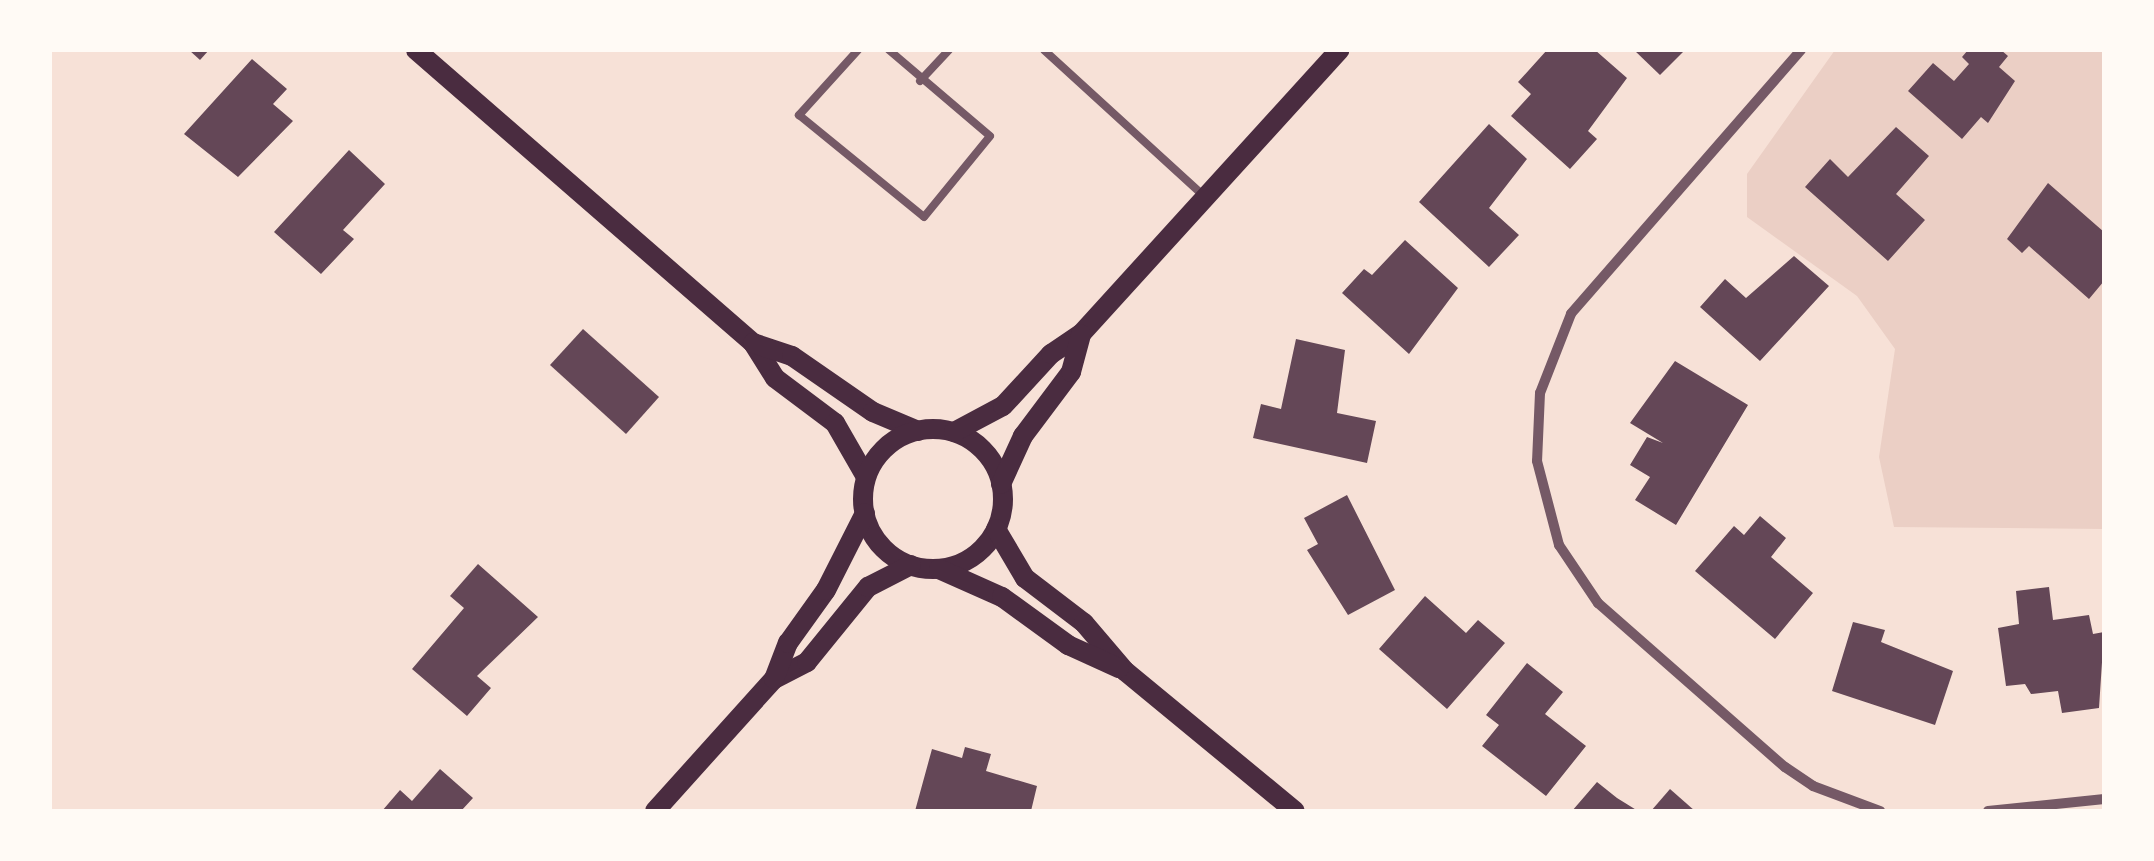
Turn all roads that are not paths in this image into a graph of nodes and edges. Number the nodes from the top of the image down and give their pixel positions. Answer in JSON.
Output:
{"nodes":[{"id":1,"x":416,"y":50,"type":"edge"},
{"id":2,"x":858,"y":50,"type":"edge"},
{"id":3,"x":889,"y":50,"type":"edge"},
{"id":4,"x":949,"y":50,"type":"edge"},
{"id":5,"x":1044,"y":50,"type":"edge"},
{"id":6,"x":1339,"y":50,"type":"edge"},
{"id":7,"x":1801,"y":50,"type":"edge"},
{"id":8,"x":920,"y":80,"type":"junction"},
{"id":9,"x":1205,"y":197,"type":"junction"},
{"id":10,"x":1082,"y":334,"type":"junction"},
{"id":11,"x":754,"y":343,"type":"junction"},
{"id":12,"x":918,"y":431,"type":"junction"},
{"id":13,"x":954,"y":432,"type":"junction"},
{"id":14,"x":866,"y":477,"type":"junction"},
{"id":15,"x":1001,"y":484,"type":"junction"},
{"id":16,"x":864,"y":513,"type":"junction"},
{"id":17,"x":996,"y":529,"type":"junction"},
{"id":18,"x":911,"y":565,"type":"junction"},
{"id":19,"x":939,"y":568,"type":"junction"},
{"id":20,"x":1125,"y":671,"type":"junction"},
{"id":21,"x":774,"y":678,"type":"junction"},
{"id":22,"x":2104,"y":799,"type":"edge"},
{"id":23,"x":655,"y":811,"type":"edge"},
{"id":24,"x":1295,"y":811,"type":"edge"},
{"id":25,"x":1880,"y":811,"type":"edge"},
{"id":26,"x":1988,"y":811,"type":"edge"}],
"edges":[{"from":1,"to":11,"type":"main road"},
{"from":2,"to":8,"type":"lane"},
{"from":3,"to":8,"type":"lane"},
{"from":4,"to":8,"type":"lane"},
{"from":5,"to":9,"type":"lane"},
{"from":6,"to":9,"type":"main road"},
{"from":7,"to":25,"type":"street"},
{"from":9,"to":10,"type":"main road"},
{"from":10,"to":13,"type":"main road"},
{"from":10,"to":15,"type":"main road"},
{"from":11,"to":12,"type":"main road"},
{"from":11,"to":14,"type":"main road"},
{"from":12,"to":13,"type":"main road"},
{"from":12,"to":14,"type":"main road"},
{"from":13,"to":15,"type":"main road"},
{"from":14,"to":16,"type":"main road"},
{"from":15,"to":17,"type":"main road"},
{"from":16,"to":18,"type":"main road"},
{"from":16,"to":21,"type":"main road"},
{"from":17,"to":19,"type":"main road"},
{"from":17,"to":20,"type":"main road"},
{"from":18,"to":19,"type":"main road"},
{"from":18,"to":21,"type":"main road"},
{"from":19,"to":20,"type":"main road"},
{"from":20,"to":24,"type":"main road"},
{"from":21,"to":23,"type":"main road"},
{"from":22,"to":26,"type":"street"}]}
